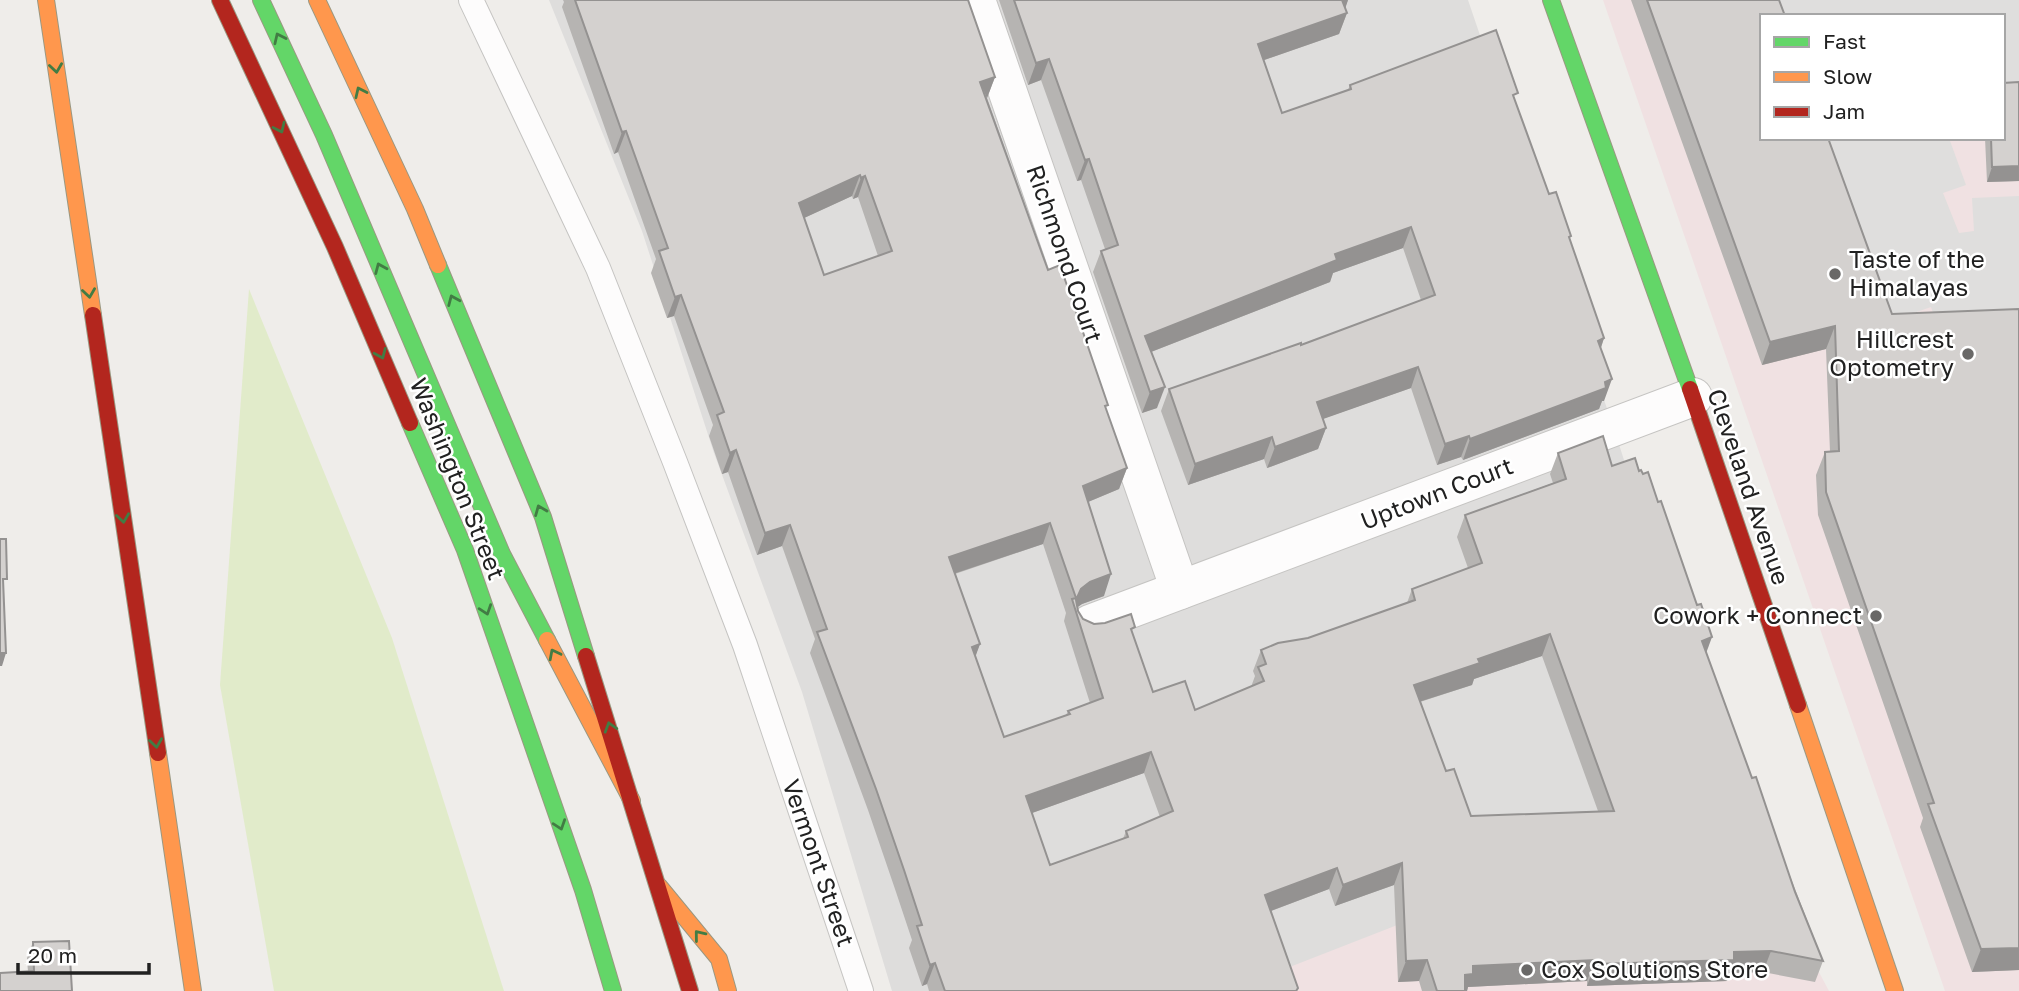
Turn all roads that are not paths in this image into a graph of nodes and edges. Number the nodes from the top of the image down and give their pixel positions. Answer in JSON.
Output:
{"nodes":[{"id":1,"x":46,"y":0,"type":"edge"},
{"id":2,"x":220,"y":0,"type":"edge"},
{"id":3,"x":261,"y":0,"type":"edge"},
{"id":4,"x":317,"y":0,"type":"edge"},
{"id":5,"x":471,"y":0,"type":"edge"},
{"id":6,"x":976,"y":0,"type":"edge"},
{"id":7,"x":1551,"y":0,"type":"edge"},
{"id":8,"x":1693,"y":397,"type":"junction"},
{"id":9,"x":1180,"y":590,"type":"junction"},
{"id":10,"x":1090,"y":624,"type":"edge"},
{"id":11,"x":632,"y":801,"type":"junction"},
{"id":12,"x":659,"y":886,"type":"junction"},
{"id":13,"x":193,"y":991,"type":"edge"},
{"id":14,"x":613,"y":991,"type":"edge"},
{"id":15,"x":690,"y":991,"type":"edge"},
{"id":16,"x":728,"y":991,"type":"edge"},
{"id":17,"x":861,"y":991,"type":"edge"},
{"id":18,"x":1895,"y":991,"type":"edge"}],
"edges":[{"from":1,"to":13,"type":"main road","one_way":true},
{"from":2,"to":14,"type":"main road","name":"Washington Street","one_way":true},
{"from":11,"to":3,"type":"main road","one_way":true},
{"from":11,"to":4,"type":"main road","one_way":true},
{"from":5,"to":17,"type":"lane","name":"Vermont Street"},
{"from":6,"to":9,"type":"street","name":"Richmond Court"},
{"from":7,"to":8,"type":"main road","name":"Cleveland Avenue"},
{"from":8,"to":9,"type":"street","name":"Uptown Court"},
{"from":8,"to":18,"type":"main road","name":"Cleveland Avenue"},
{"from":9,"to":10,"type":"street","name":"Uptown Court"},
{"from":11,"to":12,"type":"main road"},
{"from":12,"to":15,"type":"main road"},
{"from":16,"to":12,"type":"main road","one_way":true}]}
